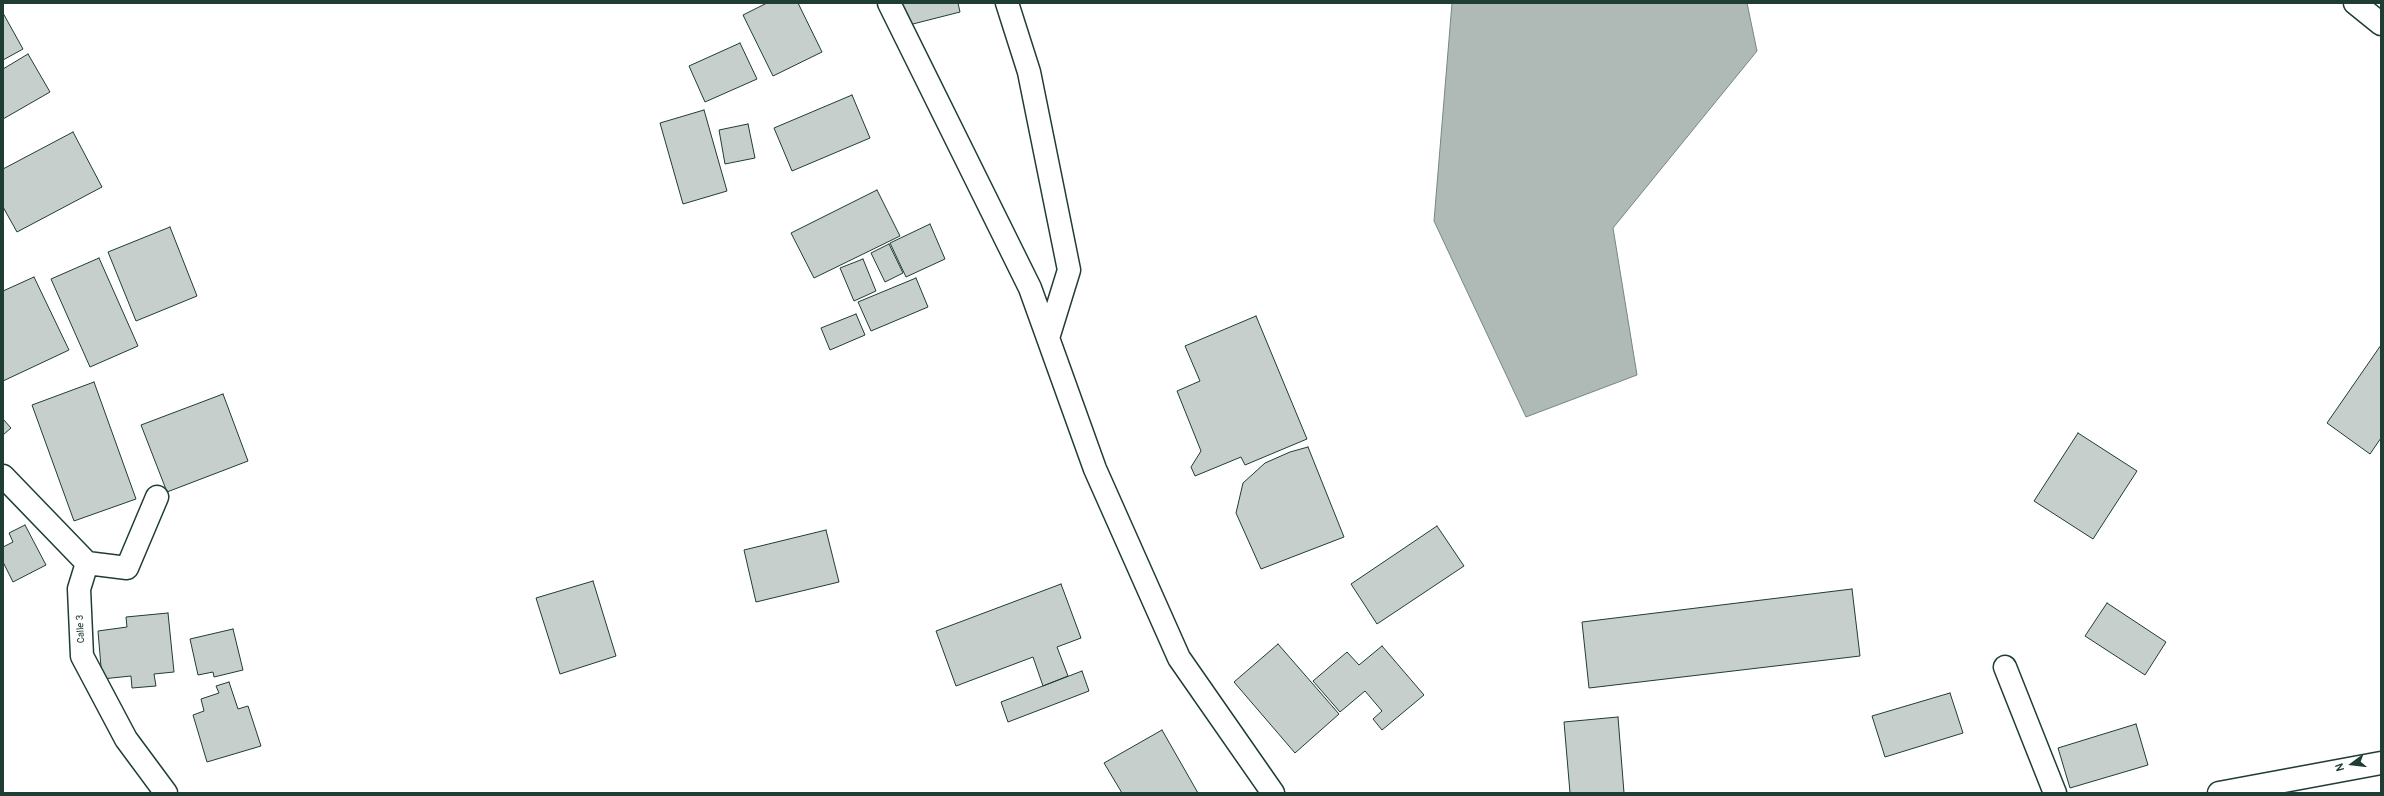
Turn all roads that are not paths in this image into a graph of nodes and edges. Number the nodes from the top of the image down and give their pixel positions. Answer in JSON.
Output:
{"nodes":[{"id":1,"x":889,"y":3,"type":"edge"},
{"id":2,"x":1007,"y":3,"type":"edge"},
{"id":3,"x":2355,"y":3,"type":"edge"},
{"id":4,"x":2381,"y":24,"type":"edge"},
{"id":5,"x":1048,"y":338,"type":"junction"},
{"id":6,"x":3,"y":476,"type":"edge"},
{"id":7,"x":158,"y":497,"type":"dead end"},
{"id":8,"x":87,"y":563,"type":"junction"},
{"id":9,"x":2005,"y":667,"type":"dead end"},
{"id":10,"x":2381,"y":763,"type":"edge"},
{"id":11,"x":166,"y":793,"type":"edge"},
{"id":12,"x":1273,"y":793,"type":"edge"},
{"id":13,"x":2055,"y":793,"type":"edge"},
{"id":14,"x":2219,"y":793,"type":"edge"}],
"edges":[{"from":1,"to":5,"type":"street"},
{"from":2,"to":5,"type":"street"},
{"from":3,"to":4,"type":"street"},
{"from":5,"to":12,"type":"street"},
{"from":6,"to":8,"type":"street"},
{"from":7,"to":8,"type":"street"},
{"from":8,"to":11,"type":"street","name":"Calle 3"},
{"from":9,"to":13,"type":"street"},
{"from":10,"to":14,"type":"street"}]}
